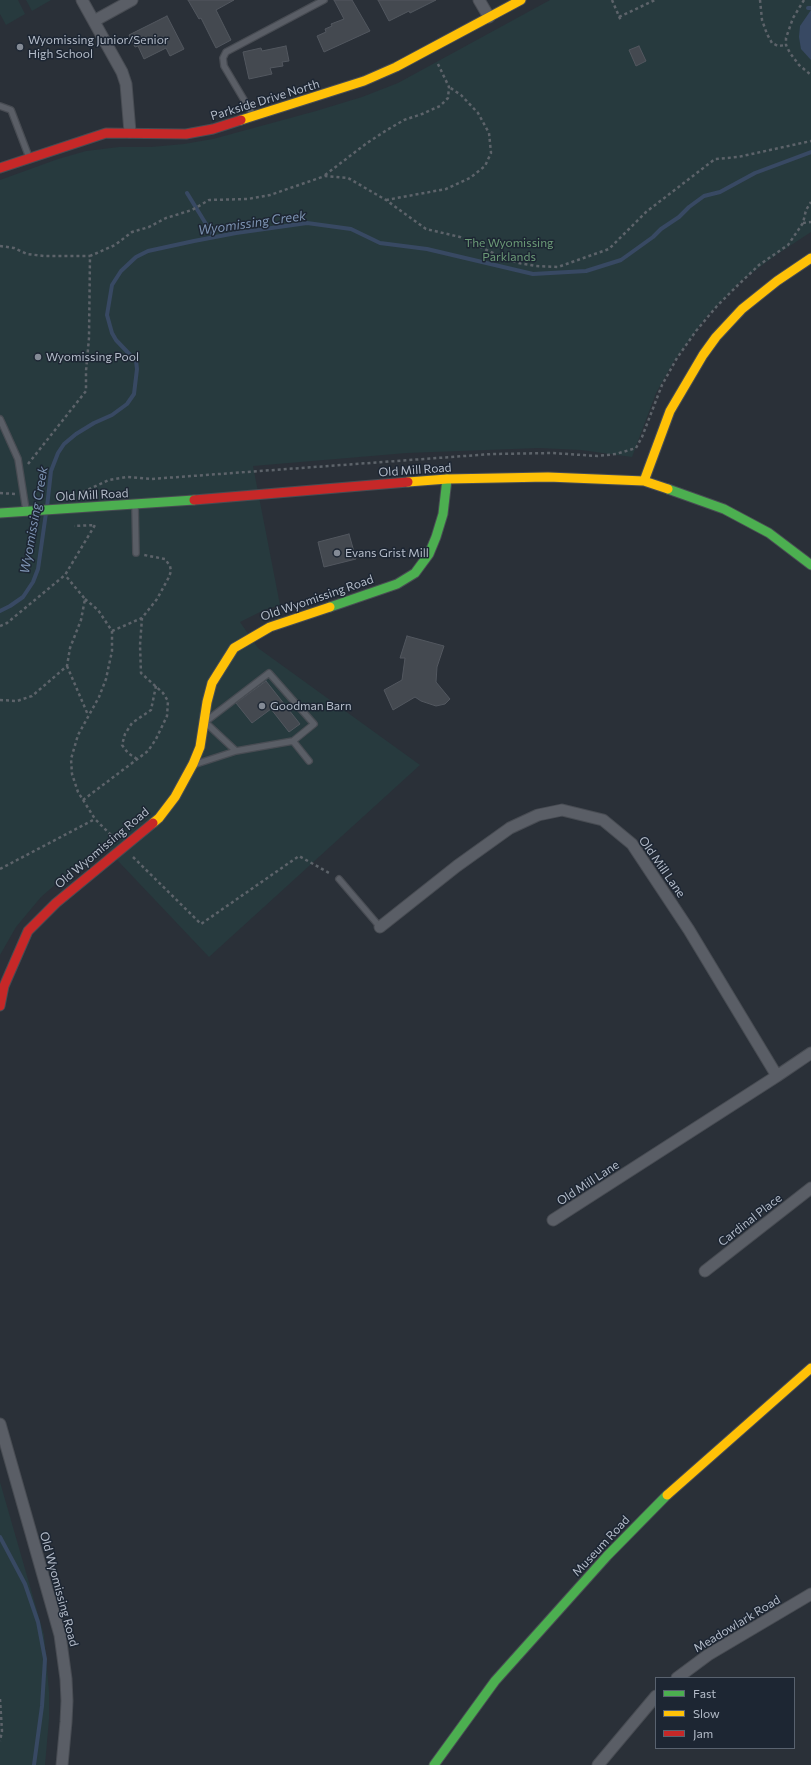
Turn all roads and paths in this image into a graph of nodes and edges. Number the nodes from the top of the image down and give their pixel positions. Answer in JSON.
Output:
{"nodes":[{"id":1,"x":82,"y":0,"type":"edge"},
{"id":2,"x":132,"y":0,"type":"edge"},
{"id":3,"x":324,"y":0,"type":"edge"},
{"id":4,"x":479,"y":0,"type":"edge"},
{"id":5,"x":521,"y":0,"type":"edge"},
{"id":6,"x":612,"y":0,"type":"edge"},
{"id":7,"x":655,"y":0,"type":"edge"},
{"id":8,"x":760,"y":0,"type":"edge"},
{"id":9,"x":804,"y":0,"type":"edge"},
{"id":10,"x":489,"y":17,"type":"junction"},
{"id":11,"x":619,"y":17,"type":"junction"},
{"id":12,"x":94,"y":21,"type":"junction"},
{"id":13,"x":621,"y":21,"type":"dead end"},
{"id":14,"x":786,"y":45,"type":"junction"},
{"id":15,"x":811,"y":75,"type":"edge"},
{"id":16,"x":445,"y":78,"type":"dead end"},
{"id":17,"x":448,"y":87,"type":"junction"},
{"id":18,"x":0,"y":106,"type":"edge"},
{"id":19,"x":254,"y":116,"type":"junction"},
{"id":20,"x":130,"y":132,"type":"junction"},
{"id":21,"x":811,"y":141,"type":"edge"},
{"id":22,"x":29,"y":158,"type":"junction"},
{"id":23,"x":0,"y":168,"type":"edge"},
{"id":24,"x":325,"y":176,"type":"junction"},
{"id":25,"x":386,"y":200,"type":"junction"},
{"id":26,"x":811,"y":202,"type":"edge"},
{"id":27,"x":811,"y":222,"type":"edge"},
{"id":28,"x":803,"y":223,"type":"junction"},
{"id":29,"x":0,"y":246,"type":"edge"},
{"id":30,"x":90,"y":256,"type":"junction"},
{"id":31,"x":811,"y":258,"type":"edge"},
{"id":32,"x":0,"y":419,"type":"edge"},
{"id":33,"x":22,"y":472,"type":"junction"},
{"id":34,"x":447,"y":479,"type":"junction"},
{"id":35,"x":644,"y":481,"type":"junction"},
{"id":36,"x":79,"y":493,"type":"dead end"},
{"id":37,"x":135,"y":504,"type":"junction"},
{"id":38,"x":29,"y":510,"type":"junction"},
{"id":39,"x":0,"y":513,"type":"edge"},
{"id":40,"x":74,"y":526,"type":"dead end"},
{"id":41,"x":136,"y":553,"type":"joint"},
{"id":42,"x":811,"y":565,"type":"edge"},
{"id":43,"x":65,"y":574,"type":"junction"},
{"id":44,"x":85,"y":599,"type":"junction"},
{"id":45,"x":142,"y":618,"type":"junction"},
{"id":46,"x":0,"y":626,"type":"edge"},
{"id":47,"x":112,"y":631,"type":"junction"},
{"id":48,"x":67,"y":666,"type":"junction"},
{"id":49,"x":156,"y":686,"type":"junction"},
{"id":50,"x":0,"y":700,"type":"edge"},
{"id":51,"x":88,"y":715,"type":"junction"},
{"id":52,"x":205,"y":722,"type":"junction"},
{"id":53,"x":293,"y":741,"type":"junction"},
{"id":54,"x":236,"y":750,"type":"junction"},
{"id":55,"x":137,"y":759,"type":"junction"},
{"id":56,"x":309,"y":761,"type":"dead end"},
{"id":57,"x":193,"y":764,"type":"junction"},
{"id":58,"x":83,"y":800,"type":"junction"},
{"id":59,"x":95,"y":819,"type":"junction"},
{"id":60,"x":124,"y":848,"type":"junction"},
{"id":61,"x":0,"y":869,"type":"edge"},
{"id":62,"x":339,"y":879,"type":"joint"},
{"id":63,"x":380,"y":927,"type":"joint"},
{"id":64,"x":0,"y":1006,"type":"edge"},
{"id":65,"x":811,"y":1053,"type":"edge"},
{"id":66,"x":777,"y":1076,"type":"junction"},
{"id":67,"x":811,"y":1188,"type":"edge"},
{"id":68,"x":553,"y":1220,"type":"dead end"},
{"id":69,"x":705,"y":1271,"type":"dead end"},
{"id":70,"x":811,"y":1368,"type":"edge"},
{"id":71,"x":0,"y":1424,"type":"edge"},
{"id":72,"x":811,"y":1594,"type":"edge"},
{"id":73,"x":678,"y":1677,"type":"edge"},
{"id":74,"x":655,"y":1697,"type":"edge"},
{"id":75,"x":0,"y":1699,"type":"edge"},
{"id":76,"x":0,"y":1741,"type":"edge"},
{"id":77,"x":62,"y":1765,"type":"edge"},
{"id":78,"x":434,"y":1765,"type":"edge"},
{"id":79,"x":598,"y":1765,"type":"edge"}],
"edges":[{"from":1,"to":12,"type":"street"},
{"from":2,"to":12,"type":"street"},
{"from":3,"to":19,"type":"lane"},
{"from":4,"to":10,"type":"street"},
{"from":5,"to":10,"type":"street","name":"Parkside Drive North"},
{"from":6,"to":11,"type":"path"},
{"from":7,"to":11,"type":"path"},
{"from":8,"to":14,"type":"path"},
{"from":9,"to":14,"type":"path"},
{"from":10,"to":19,"type":"street","name":"Parkside Drive North"},
{"from":11,"to":13,"type":"path"},
{"from":12,"to":20,"type":"street"},
{"from":14,"to":15,"type":"path"},
{"from":16,"to":17,"type":"path"},
{"from":17,"to":24,"type":"path"},
{"from":17,"to":25,"type":"path"},
{"from":18,"to":22,"type":"lane"},
{"from":19,"to":20,"type":"street","name":"Parkside Drive North"},
{"from":20,"to":22,"type":"street","name":"Parkside Drive North"},
{"from":21,"to":25,"type":"path"},
{"from":22,"to":23,"type":"street","name":"Parkside Drive North"},
{"from":24,"to":25,"type":"path"},
{"from":24,"to":30,"type":"path"},
{"from":26,"to":28,"type":"path"},
{"from":27,"to":28,"type":"path"},
{"from":28,"to":36,"type":"path"},
{"from":29,"to":30,"type":"path"},
{"from":30,"to":33,"type":"path"},
{"from":31,"to":35,"type":"street"},
{"from":32,"to":33,"type":"lane"},
{"from":33,"to":38,"type":"lane"},
{"from":34,"to":35,"type":"street","name":"Old Mill Road"},
{"from":34,"to":37,"type":"street","name":"Old Mill Road"},
{"from":34,"to":52,"type":"street","name":"Old Wyomissing Road"},
{"from":35,"to":42,"type":"street","name":"Old Mill Road"},
{"from":37,"to":38,"type":"street","name":"Old Mill Road"},
{"from":37,"to":41,"type":"lane"},
{"from":38,"to":39,"type":"street","name":"Old Mill Road"},
{"from":40,"to":43,"type":"path"},
{"from":41,"to":45,"type":"path"},
{"from":43,"to":44,"type":"path"},
{"from":43,"to":46,"type":"path"},
{"from":44,"to":47,"type":"path"},
{"from":44,"to":48,"type":"path"},
{"from":45,"to":47,"type":"path"},
{"from":45,"to":49,"type":"path"},
{"from":47,"to":51,"type":"path"},
{"from":48,"to":50,"type":"path"},
{"from":48,"to":51,"type":"path"},
{"from":49,"to":55,"type":"path"},
{"from":49,"to":55,"type":"path"},
{"from":51,"to":58,"type":"path"},
{"from":52,"to":53,"type":"lane"},
{"from":52,"to":54,"type":"lane"},
{"from":52,"to":57,"type":"street","name":"Old Wyomissing Road"},
{"from":53,"to":54,"type":"lane"},
{"from":53,"to":56,"type":"lane"},
{"from":54,"to":57,"type":"lane"},
{"from":55,"to":58,"type":"path"},
{"from":57,"to":60,"type":"street","name":"Old Wyomissing Road"},
{"from":58,"to":59,"type":"path"},
{"from":59,"to":60,"type":"path"},
{"from":59,"to":61,"type":"path"},
{"from":60,"to":62,"type":"path"},
{"from":60,"to":64,"type":"street","name":"Old Wyomissing Road"},
{"from":62,"to":63,"type":"lane"},
{"from":63,"to":66,"type":"street","name":"Old Mill Lane"},
{"from":65,"to":66,"type":"street","name":"Old Mill Lane"},
{"from":66,"to":68,"type":"street","name":"Old Mill Lane"},
{"from":67,"to":69,"type":"street","name":"Cardinal Place"},
{"from":70,"to":78,"type":"street","name":"Museum Road"},
{"from":71,"to":77,"type":"street","name":"Old Wyomissing Road"},
{"from":72,"to":73,"type":"street","name":"Meadowlark Road"},
{"from":74,"to":79,"type":"street"},
{"from":75,"to":76,"type":"path"}]}
